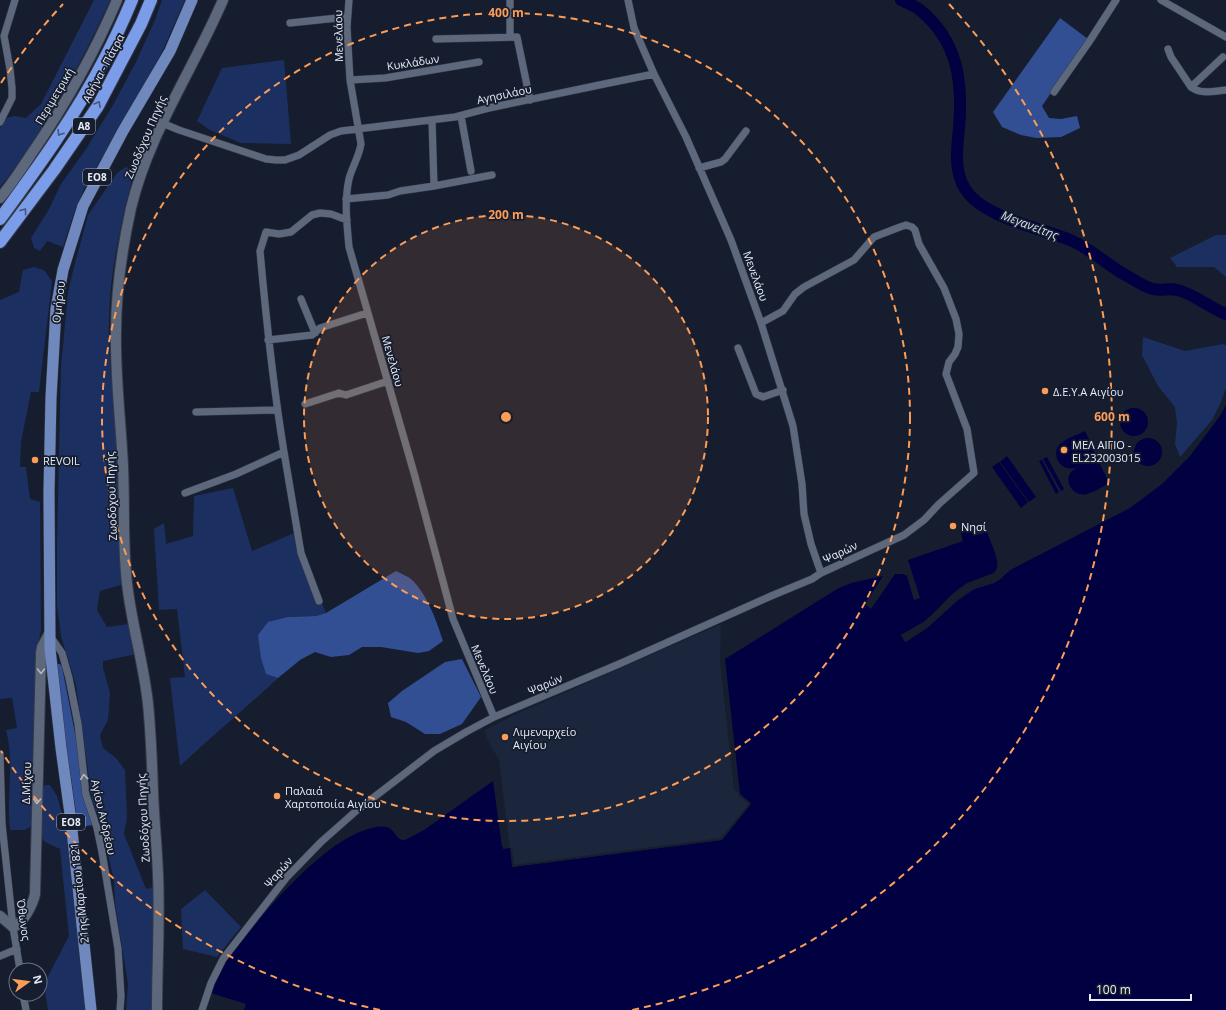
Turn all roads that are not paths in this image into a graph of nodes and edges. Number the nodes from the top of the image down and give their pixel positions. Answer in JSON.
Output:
{"nodes":[{"id":1,"x":15,"y":0,"type":"edge"},
{"id":2,"x":117,"y":0,"type":"edge"},
{"id":3,"x":132,"y":0,"type":"edge"},
{"id":4,"x":151,"y":0,"type":"edge"},
{"id":5,"x":192,"y":0,"type":"edge"},
{"id":6,"x":224,"y":0,"type":"edge"},
{"id":7,"x":349,"y":0,"type":"edge"},
{"id":8,"x":510,"y":0,"type":"edge"},
{"id":9,"x":628,"y":0,"type":"edge"},
{"id":10,"x":1116,"y":0,"type":"edge"},
{"id":11,"x":1161,"y":0,"type":"edge"},
{"id":12,"x":347,"y":17,"type":"junction"},
{"id":13,"x":290,"y":23,"type":"dead end"},
{"id":14,"x":510,"y":36,"type":"junction"},
{"id":15,"x":1226,"y":37,"type":"edge"},
{"id":16,"x":436,"y":39,"type":"dead end"},
{"id":17,"x":1168,"y":49,"type":"dead end"},
{"id":18,"x":1224,"y":55,"type":"edge"},
{"id":19,"x":479,"y":62,"type":"dead end"},
{"id":20,"x":1226,"y":66,"type":"edge"},
{"id":21,"x":654,"y":74,"type":"junction"},
{"id":22,"x":350,"y":80,"type":"junction"},
{"id":23,"x":1191,"y":87,"type":"junction"},
{"id":24,"x":1226,"y":90,"type":"edge"},
{"id":25,"x":1054,"y":92,"type":"dead end"},
{"id":26,"x":530,"y":100,"type":"junction"},
{"id":27,"x":461,"y":116,"type":"junction"},
{"id":28,"x":432,"y":120,"type":"junction"},
{"id":29,"x":0,"y":122,"type":"edge"},
{"id":30,"x":162,"y":123,"type":"junction"},
{"id":31,"x":358,"y":129,"type":"junction"},
{"id":32,"x":746,"y":132,"type":"dead end"},
{"id":33,"x":699,"y":168,"type":"junction"},
{"id":34,"x":472,"y":171,"type":"dead end"},
{"id":35,"x":492,"y":176,"type":"dead end"},
{"id":36,"x":434,"y":186,"type":"junction"},
{"id":37,"x":0,"y":198,"type":"edge"},
{"id":38,"x":346,"y":199,"type":"junction"},
{"id":39,"x":0,"y":219,"type":"edge"},
{"id":40,"x":347,"y":220,"type":"junction"},
{"id":41,"x":0,"y":242,"type":"edge"},
{"id":42,"x":301,"y":299,"type":"dead end"},
{"id":43,"x":367,"y":313,"type":"junction"},
{"id":44,"x":761,"y":323,"type":"junction"},
{"id":45,"x":315,"y":333,"type":"junction"},
{"id":46,"x":268,"y":340,"type":"junction"},
{"id":47,"x":738,"y":348,"type":"dead end"},
{"id":48,"x":388,"y":381,"type":"junction"},
{"id":49,"x":783,"y":390,"type":"junction"},
{"id":50,"x":305,"y":404,"type":"dead end"},
{"id":51,"x":277,"y":410,"type":"junction"},
{"id":52,"x":196,"y":412,"type":"dead end"},
{"id":53,"x":284,"y":452,"type":"junction"},
{"id":54,"x":185,"y":493,"type":"dead end"},
{"id":55,"x":821,"y":573,"type":"junction"},
{"id":56,"x":319,"y":601,"type":"dead end"},
{"id":57,"x":49,"y":634,"type":"junction"},
{"id":58,"x":494,"y":717,"type":"junction"},
{"id":59,"x":0,"y":754,"type":"edge"},
{"id":60,"x":1,"y":798,"type":"edge"},
{"id":61,"x":0,"y":916,"type":"edge"},
{"id":62,"x":0,"y":925,"type":"edge"},
{"id":63,"x":12,"y":927,"type":"junction"},
{"id":64,"x":17,"y":949,"type":"junction"},
{"id":65,"x":0,"y":956,"type":"edge"},
{"id":66,"x":19,"y":962,"type":"edge"},
{"id":67,"x":91,"y":1010,"type":"edge"},
{"id":68,"x":120,"y":1010,"type":"edge"},
{"id":69,"x":157,"y":1010,"type":"edge"},
{"id":70,"x":202,"y":1010,"type":"edge"}],
"edges":[{"from":1,"to":29,"type":"street"},
{"from":2,"to":37,"type":"main road","name":"Περιμετρική"},
{"from":3,"to":39,"type":"highway","name":"Αθήνα - Πάτρα","number":"Α8","one_way":true},
{"from":41,"to":4,"type":"highway","name":"Αθήνα - Πάτρα","number":"Α8","one_way":true},
{"from":5,"to":57,"type":"main road","name":"Ομήρου","number":"ΕΟ8"},
{"from":6,"to":30,"type":"main road","name":"Ζωοδόχου Πηγής"},
{"from":7,"to":12,"type":"street","name":"Μενελάου"},
{"from":8,"to":14,"type":"street"},
{"from":9,"to":21,"type":"street","name":"Μενελάου"},
{"from":10,"to":25,"type":"street"},
{"from":11,"to":15,"type":"street"},
{"from":12,"to":13,"type":"street"},
{"from":12,"to":22,"type":"street","name":"Μενελάου"},
{"from":14,"to":16,"type":"street"},
{"from":14,"to":26,"type":"street"},
{"from":17,"to":23,"type":"street"},
{"from":18,"to":20,"type":"street"},
{"from":18,"to":23,"type":"street"},
{"from":19,"to":22,"type":"street","name":"Κυκλάδων"},
{"from":21,"to":26,"type":"street","name":"Αγησιλάου"},
{"from":21,"to":33,"type":"street","name":"Μενελάου"},
{"from":22,"to":31,"type":"street","name":"Μενελάου"},
{"from":23,"to":24,"type":"street"},
{"from":26,"to":27,"type":"street","name":"Αγησιλάου"},
{"from":27,"to":28,"type":"street","name":"Αγησιλάου"},
{"from":27,"to":34,"type":"street"},
{"from":28,"to":31,"type":"street","name":"Αγησιλάου"},
{"from":28,"to":36,"type":"street"},
{"from":30,"to":31,"type":"street","name":"Αγησιλάου"},
{"from":30,"to":69,"type":"main road","name":"Ζωοδόχου Πηγής"},
{"from":31,"to":38,"type":"street","name":"Μενελάου"},
{"from":32,"to":33,"type":"street"},
{"from":33,"to":44,"type":"street","name":"Μενελάου"},
{"from":35,"to":36,"type":"street"},
{"from":36,"to":38,"type":"street"},
{"from":38,"to":40,"type":"street","name":"Μενελάου"},
{"from":40,"to":43,"type":"street","name":"Μενελάου"},
{"from":40,"to":46,"type":"street"},
{"from":42,"to":45,"type":"street"},
{"from":43,"to":45,"type":"street"},
{"from":43,"to":48,"type":"street","name":"Μενελάου"},
{"from":44,"to":49,"type":"street","name":"Μενελάου"},
{"from":44,"to":55,"type":"street","name":"Ψαρών"},
{"from":45,"to":46,"type":"street"},
{"from":46,"to":51,"type":"street"},
{"from":47,"to":49,"type":"street"},
{"from":48,"to":50,"type":"street"},
{"from":48,"to":58,"type":"street","name":"Μενελάου"},
{"from":49,"to":55,"type":"street","name":"Μενελάου"},
{"from":51,"to":52,"type":"street"},
{"from":51,"to":53,"type":"street"},
{"from":53,"to":54,"type":"street"},
{"from":53,"to":56,"type":"street"},
{"from":55,"to":58,"type":"street","name":"Ψαρών"},
{"from":57,"to":63,"type":"main road","name":"Δ.Μίχου","one_way":true},
{"from":57,"to":67,"type":"main road","name":"21ης Μαρτίου 1821","number":"ΕΟ8"},
{"from":68,"to":57,"type":"street","name":"Αγίου Ανδρέου","one_way":true},
{"from":58,"to":70,"type":"street","name":"Ψαρών"},
{"from":59,"to":60,"type":"street","name":"Όθωνος"},
{"from":60,"to":63,"type":"street","name":"Όθωνος"},
{"from":61,"to":63,"type":"main road"},
{"from":62,"to":63,"type":"main road"},
{"from":63,"to":64,"type":"street","name":"Όθωνος"},
{"from":64,"to":65,"type":"street"},
{"from":64,"to":66,"type":"street","name":"Όθωνος"}]}
